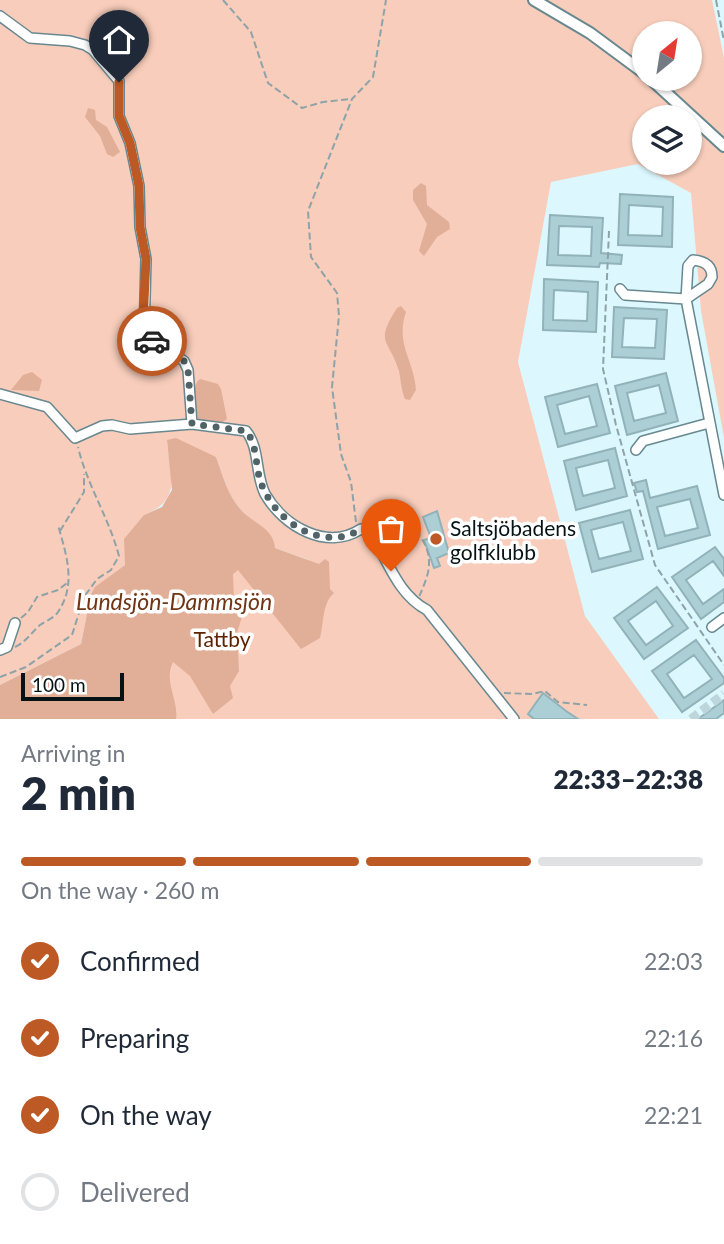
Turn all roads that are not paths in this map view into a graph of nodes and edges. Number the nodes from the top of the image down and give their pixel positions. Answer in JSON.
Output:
{"nodes":[{"id":1,"x":534,"y":0,"type":"edge"},
{"id":2,"x":0,"y":16,"type":"edge"},
{"id":3,"x":632,"y":64,"type":"edge"},
{"id":4,"x":664,"y":91,"type":"edge"},
{"id":5,"x":724,"y":146,"type":"edge"},
{"id":6,"x":620,"y":289,"type":"dead end"},
{"id":7,"x":0,"y":394,"type":"edge"},
{"id":8,"x":709,"y":423,"type":"junction"},
{"id":9,"x":192,"y":424,"type":"junction"},
{"id":10,"x":636,"y":450,"type":"dead end"},
{"id":11,"x":724,"y":495,"type":"edge"},
{"id":12,"x":724,"y":618,"type":"edge"},
{"id":13,"x":15,"y":623,"type":"road end"},
{"id":14,"x":712,"y":628,"type":"dead end"},
{"id":15,"x":4,"y":649,"type":"edge"},
{"id":16,"x":514,"y":719,"type":"edge"}],
"edges":[{"from":1,"to":3,"type":"main road"},
{"from":2,"to":9,"type":"street"},
{"from":4,"to":5,"type":"main road"},
{"from":6,"to":8,"type":"street"},
{"from":7,"to":9,"type":"street"},
{"from":8,"to":10,"type":"street"},
{"from":8,"to":11,"type":"street"},
{"from":9,"to":16,"type":"street"},
{"from":12,"to":14,"type":"street"},
{"from":13,"to":15,"type":"street"}]}
